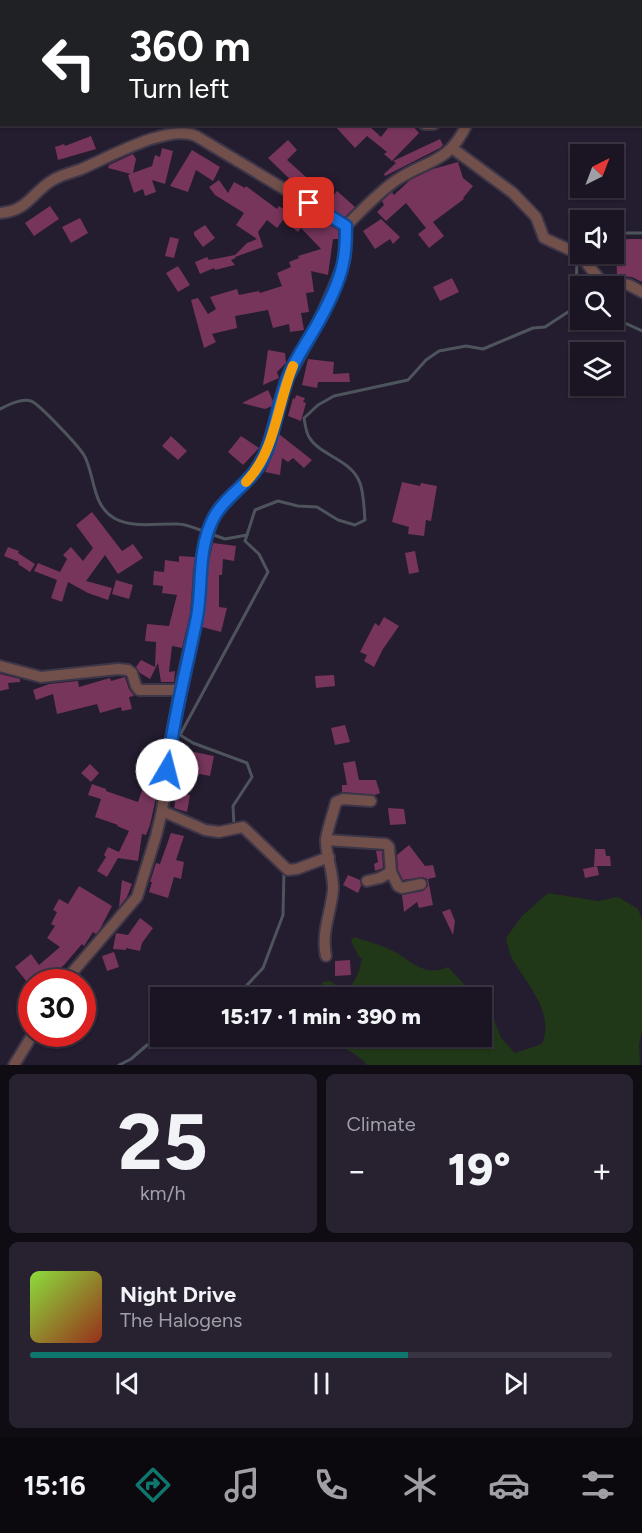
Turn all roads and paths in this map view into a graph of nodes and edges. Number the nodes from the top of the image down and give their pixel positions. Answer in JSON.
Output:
{"nodes":[{"id":1,"x":466,"y":126,"type":"edge"},
{"id":2,"x":160,"y":130,"type":"edge"},
{"id":3,"x":452,"y":148,"type":"junction"},
{"id":4,"x":0,"y":213,"type":"edge"},
{"id":5,"x":346,"y":226,"type":"junction"},
{"id":6,"x":642,"y":292,"type":"edge"},
{"id":7,"x":0,"y":666,"type":"edge"},
{"id":8,"x":180,"y":690,"type":"junction"},
{"id":9,"x":371,"y":801,"type":"dead end"},
{"id":10,"x":162,"y":811,"type":"junction"},
{"id":11,"x":327,"y":840,"type":"junction"},
{"id":12,"x":329,"y":857,"type":"junction"},
{"id":13,"x":391,"y":872,"type":"junction"},
{"id":14,"x":367,"y":881,"type":"dead end"},
{"id":15,"x":421,"y":884,"type":"dead end"},
{"id":16,"x":326,"y":956,"type":"dead end"},
{"id":17,"x":74,"y":969,"type":"edge"},
{"id":18,"x":25,"y":1047,"type":"edge"},
{"id":19,"x":14,"y":1065,"type":"edge"}],
"edges":[{"from":1,"to":3,"type":"street"},
{"from":2,"to":4,"type":"street"},
{"from":2,"to":5,"type":"street"},
{"from":3,"to":5,"type":"street"},
{"from":3,"to":6,"type":"street"},
{"from":5,"to":8,"type":"street"},
{"from":7,"to":8,"type":"street"},
{"from":8,"to":10,"type":"street"},
{"from":9,"to":11,"type":"street"},
{"from":10,"to":12,"type":"street"},
{"from":10,"to":17,"type":"street"},
{"from":11,"to":12,"type":"street"},
{"from":11,"to":13,"type":"street"},
{"from":12,"to":16,"type":"street"},
{"from":13,"to":14,"type":"street"},
{"from":13,"to":15,"type":"street"},
{"from":18,"to":19,"type":"street"}]}
